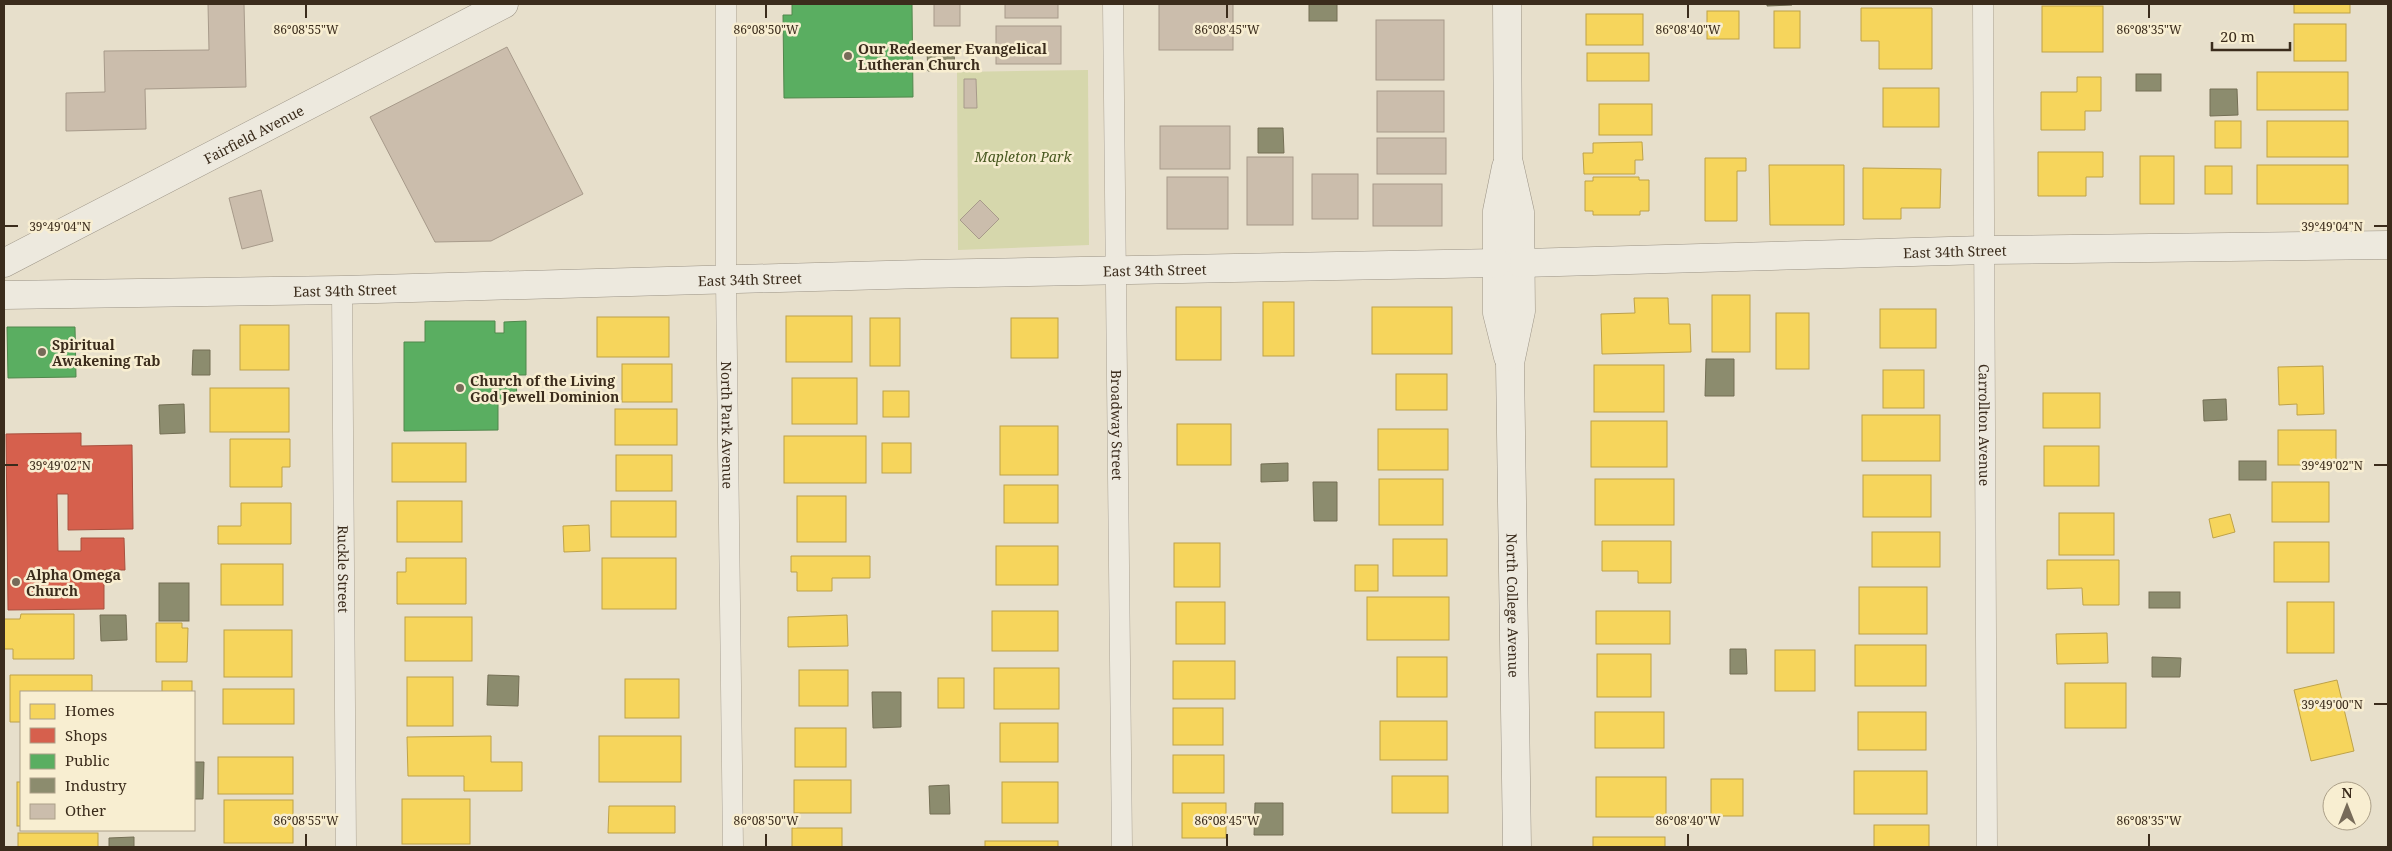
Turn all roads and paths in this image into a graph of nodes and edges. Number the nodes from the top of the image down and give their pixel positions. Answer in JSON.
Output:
{"nodes":[{"id":1,"x":504,"y":4,"type":"edge"},
{"id":2,"x":726,"y":4,"type":"edge"},
{"id":3,"x":1113,"y":4,"type":"edge"},
{"id":4,"x":1507,"y":4,"type":"edge"},
{"id":5,"x":1983,"y":4,"type":"edge"},
{"id":6,"x":2388,"y":244,"type":"edge"},
{"id":7,"x":1986,"y":250,"type":"junction"},
{"id":8,"x":4,"y":263,"type":"edge"},
{"id":9,"x":1509,"y":263,"type":"junction"},
{"id":10,"x":1116,"y":270,"type":"junction"},
{"id":11,"x":726,"y":280,"type":"junction"},
{"id":12,"x":342,"y":290,"type":"junction"},
{"id":13,"x":4,"y":296,"type":"edge"},
{"id":14,"x":346,"y":847,"type":"edge"},
{"id":15,"x":732,"y":847,"type":"edge"},
{"id":16,"x":1122,"y":847,"type":"edge"},
{"id":17,"x":1517,"y":847,"type":"edge"},
{"id":18,"x":1987,"y":847,"type":"edge"}],
"edges":[{"from":1,"to":8,"type":"street","name":"Fairfield Avenue"},
{"from":2,"to":11,"type":"street","name":"North Park Avenue"},
{"from":3,"to":10,"type":"street","name":"Broadway Street"},
{"from":4,"to":9,"type":"street","name":"North College Avenue"},
{"from":5,"to":7,"type":"street","name":"Carrollton Avenue"},
{"from":6,"to":7,"type":"street","name":"East 34th Street"},
{"from":7,"to":9,"type":"street","name":"East 34th Street"},
{"from":7,"to":18,"type":"street","name":"Carrollton Avenue"},
{"from":9,"to":10,"type":"street","name":"East 34th Street"},
{"from":9,"to":17,"type":"street","name":"North College Avenue"},
{"from":10,"to":11,"type":"street","name":"East 34th Street"},
{"from":10,"to":16,"type":"street","name":"Broadway Street"},
{"from":11,"to":12,"type":"street","name":"East 34th Street"},
{"from":11,"to":15,"type":"street","name":"North Park Avenue"},
{"from":12,"to":13,"type":"street","name":"East 34th Street"},
{"from":12,"to":14,"type":"street","name":"Ruckle Street"}]}
